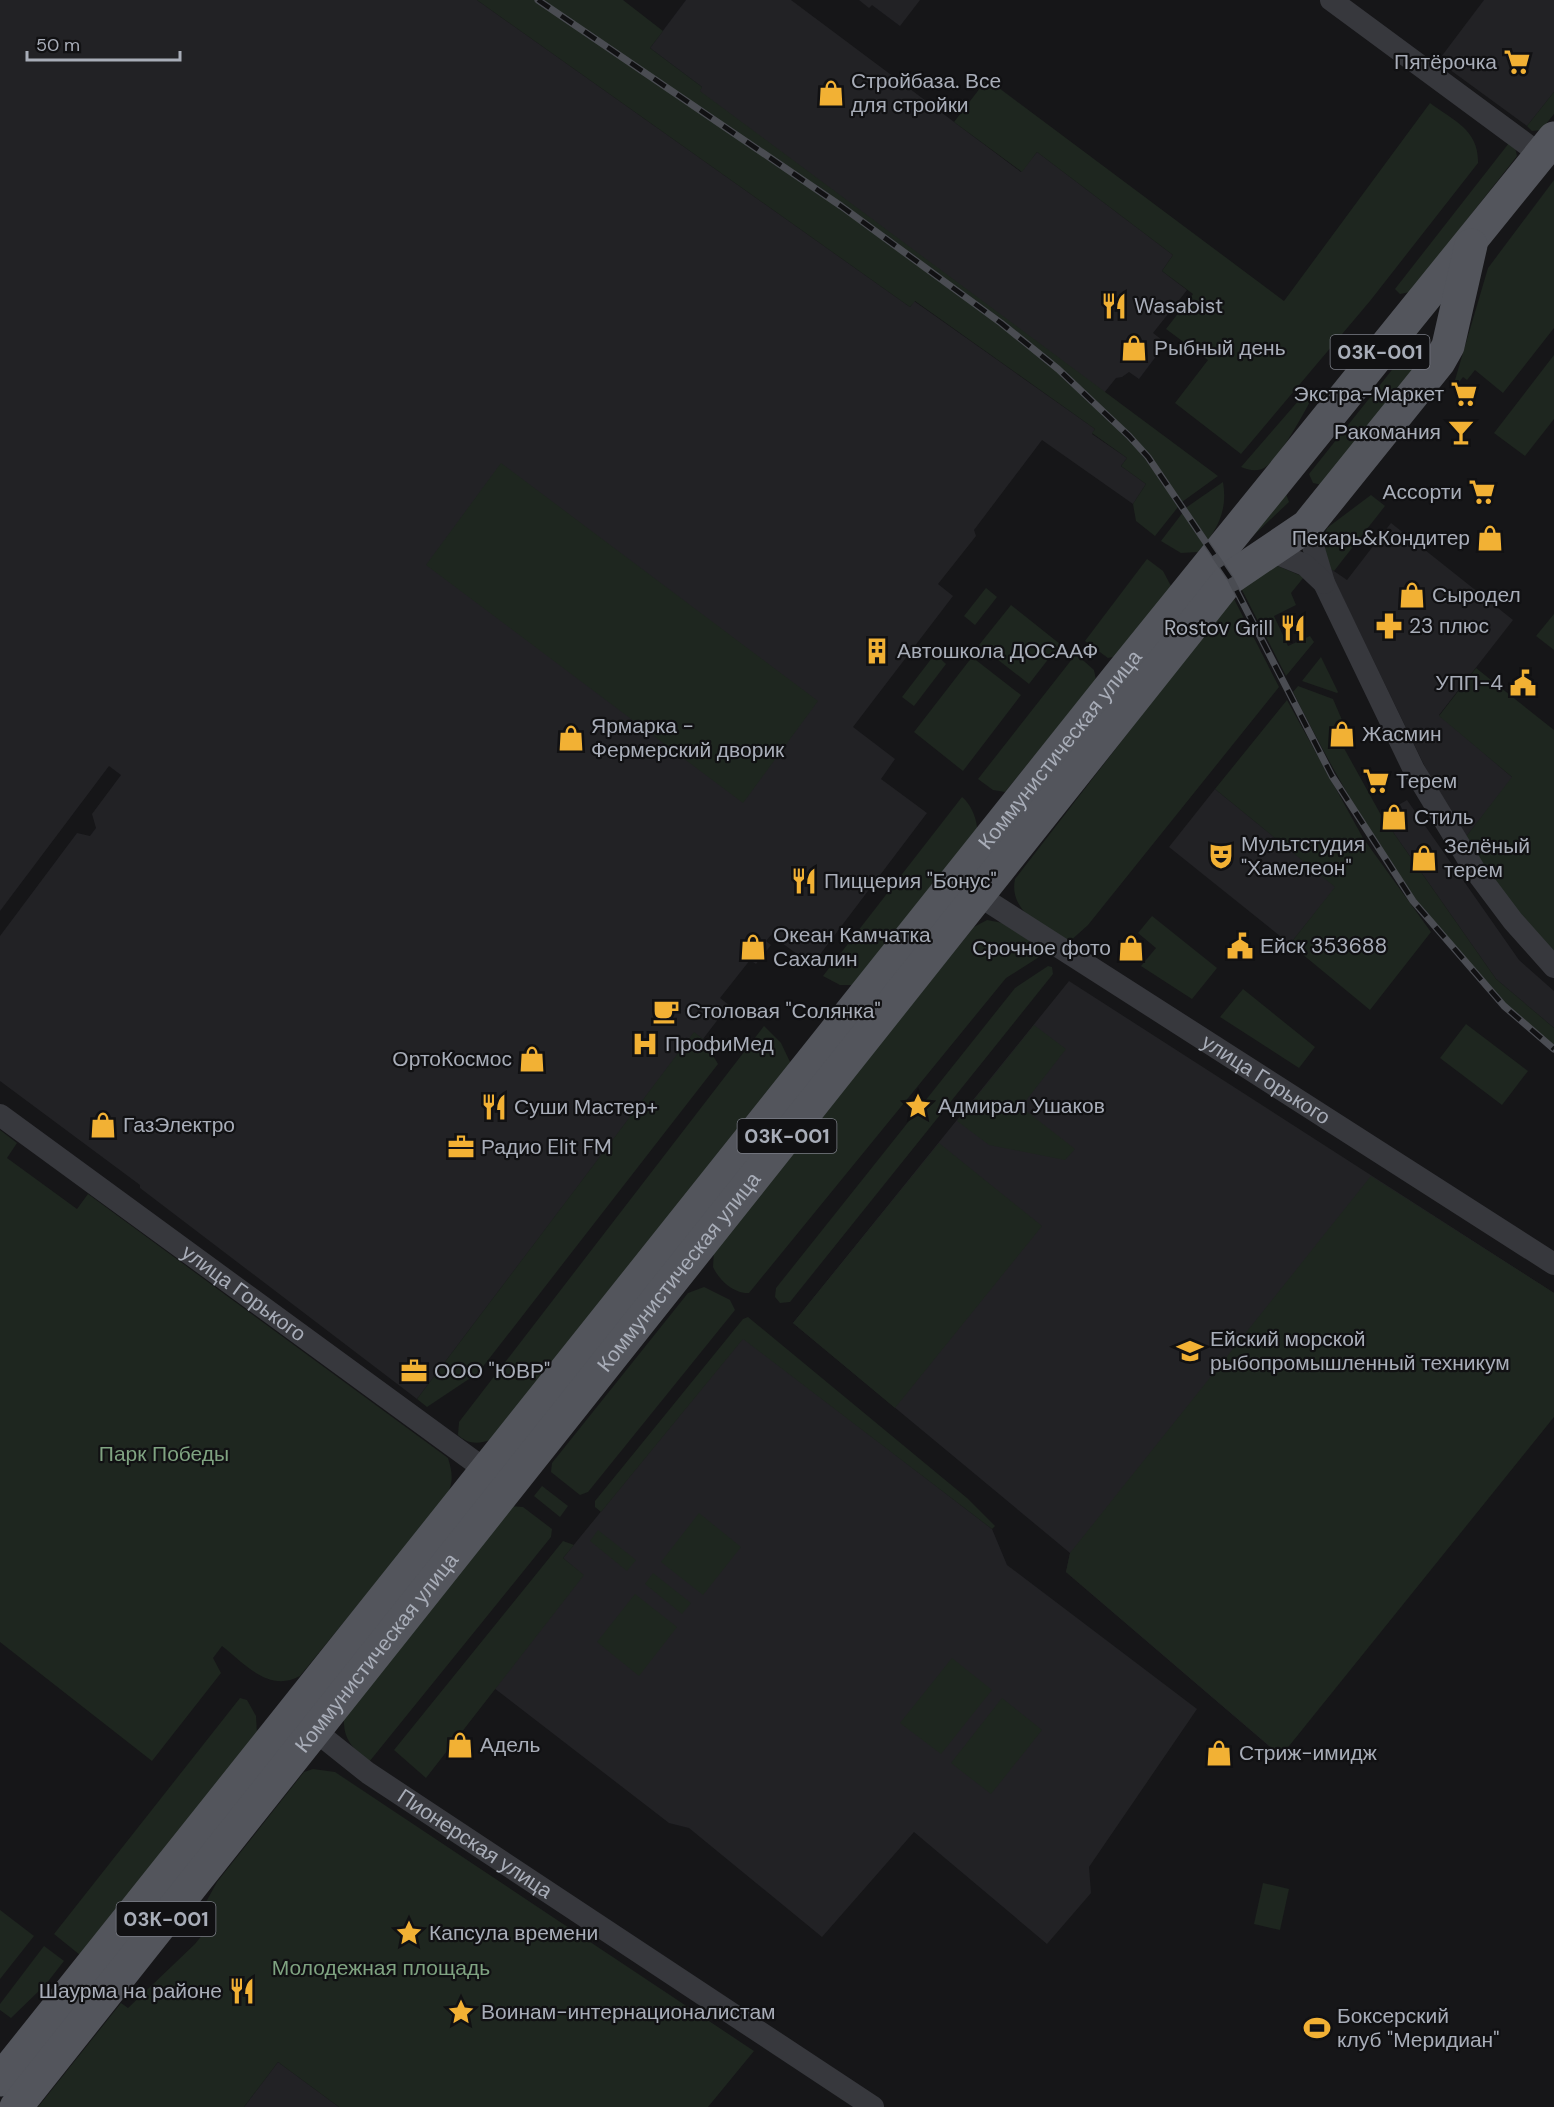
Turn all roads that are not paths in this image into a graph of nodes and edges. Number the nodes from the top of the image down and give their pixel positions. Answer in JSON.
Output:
{"nodes":[{"id":1,"x":1331,"y":0,"type":"edge"},
{"id":2,"x":1547,"y":147,"type":"edge"},
{"id":3,"x":1473,"y":239,"type":"junction"},
{"id":4,"x":1411,"y":315,"type":"junction"},
{"id":5,"x":1448,"y":346,"type":"junction"},
{"id":6,"x":1288,"y":466,"type":"junction"},
{"id":7,"x":1307,"y":526,"type":"junction"},
{"id":8,"x":1270,"y":551,"type":"junction"},
{"id":9,"x":1324,"y":583,"type":"junction"},
{"id":10,"x":978,"y":895,"type":"junction"},
{"id":11,"x":1554,"y":966,"type":"edge"},
{"id":12,"x":0,"y":1115,"type":"edge"},
{"id":13,"x":1554,"y":1263,"type":"edge"},
{"id":14,"x":487,"y":1471,"type":"junction"},
{"id":15,"x":304,"y":1723,"type":"junction"},
{"id":16,"x":0,"y":2080,"type":"edge"},
{"id":17,"x":16,"y":2107,"type":"edge"},
{"id":18,"x":873,"y":2107,"type":"edge"}],
"edges":[{"from":1,"to":2,"type":"street"},
{"from":2,"to":3,"type":"main road","name":"Коммунистическая улица","number":"03К-001"},
{"from":3,"to":4,"type":"main road","name":"Коммунистическая улица","number":"03К-001"},
{"from":3,"to":5,"type":"main road","name":"Коммунистическая улица","number":"03К-001"},
{"from":4,"to":5,"type":"main road"},
{"from":4,"to":6,"type":"main road","name":"Коммунистическая улица","number":"03К-001"},
{"from":5,"to":7,"type":"main road","name":"Коммунистическая улица","number":"03К-001"},
{"from":6,"to":7,"type":"main road"},
{"from":6,"to":14,"type":"main road","name":"Коммунистическая улица","number":"03К-001"},
{"from":7,"to":8,"type":"main road","name":"Коммунистическая улица","number":"03К-001"},
{"from":7,"to":9,"type":"street"},
{"from":8,"to":9,"type":"street"},
{"from":8,"to":10,"type":"main road","name":"Коммунистическая улица","number":"03К-001"},
{"from":9,"to":11,"type":"street"},
{"from":10,"to":13,"type":"street","name":"улица Горького"},
{"from":10,"to":15,"type":"main road","name":"Коммунистическая улица","number":"03К-001"},
{"from":12,"to":14,"type":"street","name":"улица Горького"},
{"from":14,"to":15,"type":"main road","name":"Коммунистическая улица","number":"03К-001"},
{"from":15,"to":16,"type":"main road","name":"Коммунистическая улица","number":"03К-001"},
{"from":15,"to":17,"type":"main road","name":"Коммунистическая улица","number":"03К-001"},
{"from":15,"to":18,"type":"street","name":"Пионерская улица"}]}
